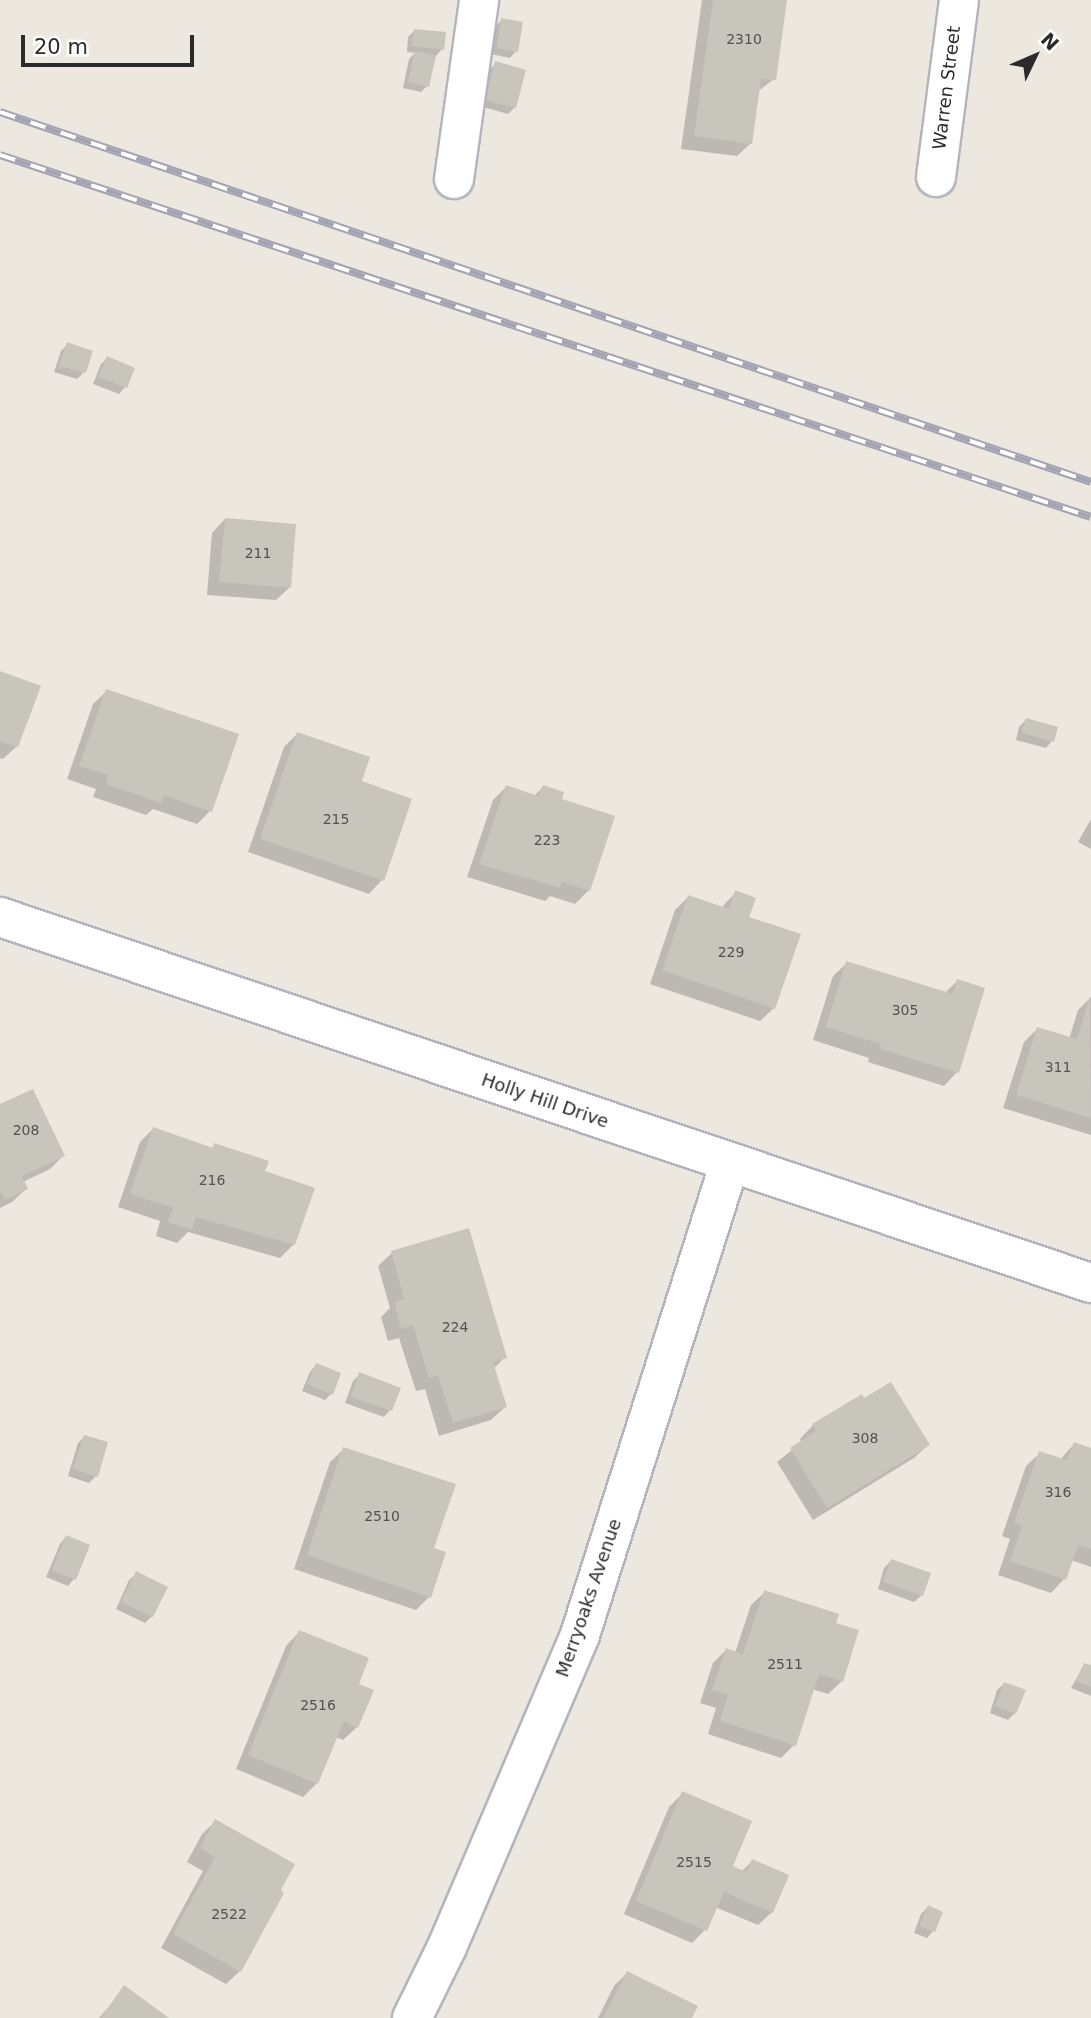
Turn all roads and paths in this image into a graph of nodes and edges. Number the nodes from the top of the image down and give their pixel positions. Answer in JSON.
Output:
{"nodes":[{"id":1,"x":480,"y":0,"type":"edge"},
{"id":2,"x":959,"y":0,"type":"edge"},
{"id":3,"x":936,"y":177,"type":"dead end"},
{"id":4,"x":454,"y":179,"type":"dead end"},
{"id":5,"x":0,"y":917,"type":"edge"},
{"id":6,"x":730,"y":1163,"type":"junction"},
{"id":7,"x":1091,"y":1283,"type":"edge"},
{"id":8,"x":412,"y":2018,"type":"edge"}],
"edges":[{"from":1,"to":4,"type":"street"},
{"from":2,"to":3,"type":"street","name":"Warren Street"},
{"from":5,"to":6,"type":"street","name":"Holly Hill Drive"},
{"from":6,"to":7,"type":"street","name":"Holly Hill Drive"},
{"from":6,"to":8,"type":"street","name":"Merryoaks Avenue"}]}
